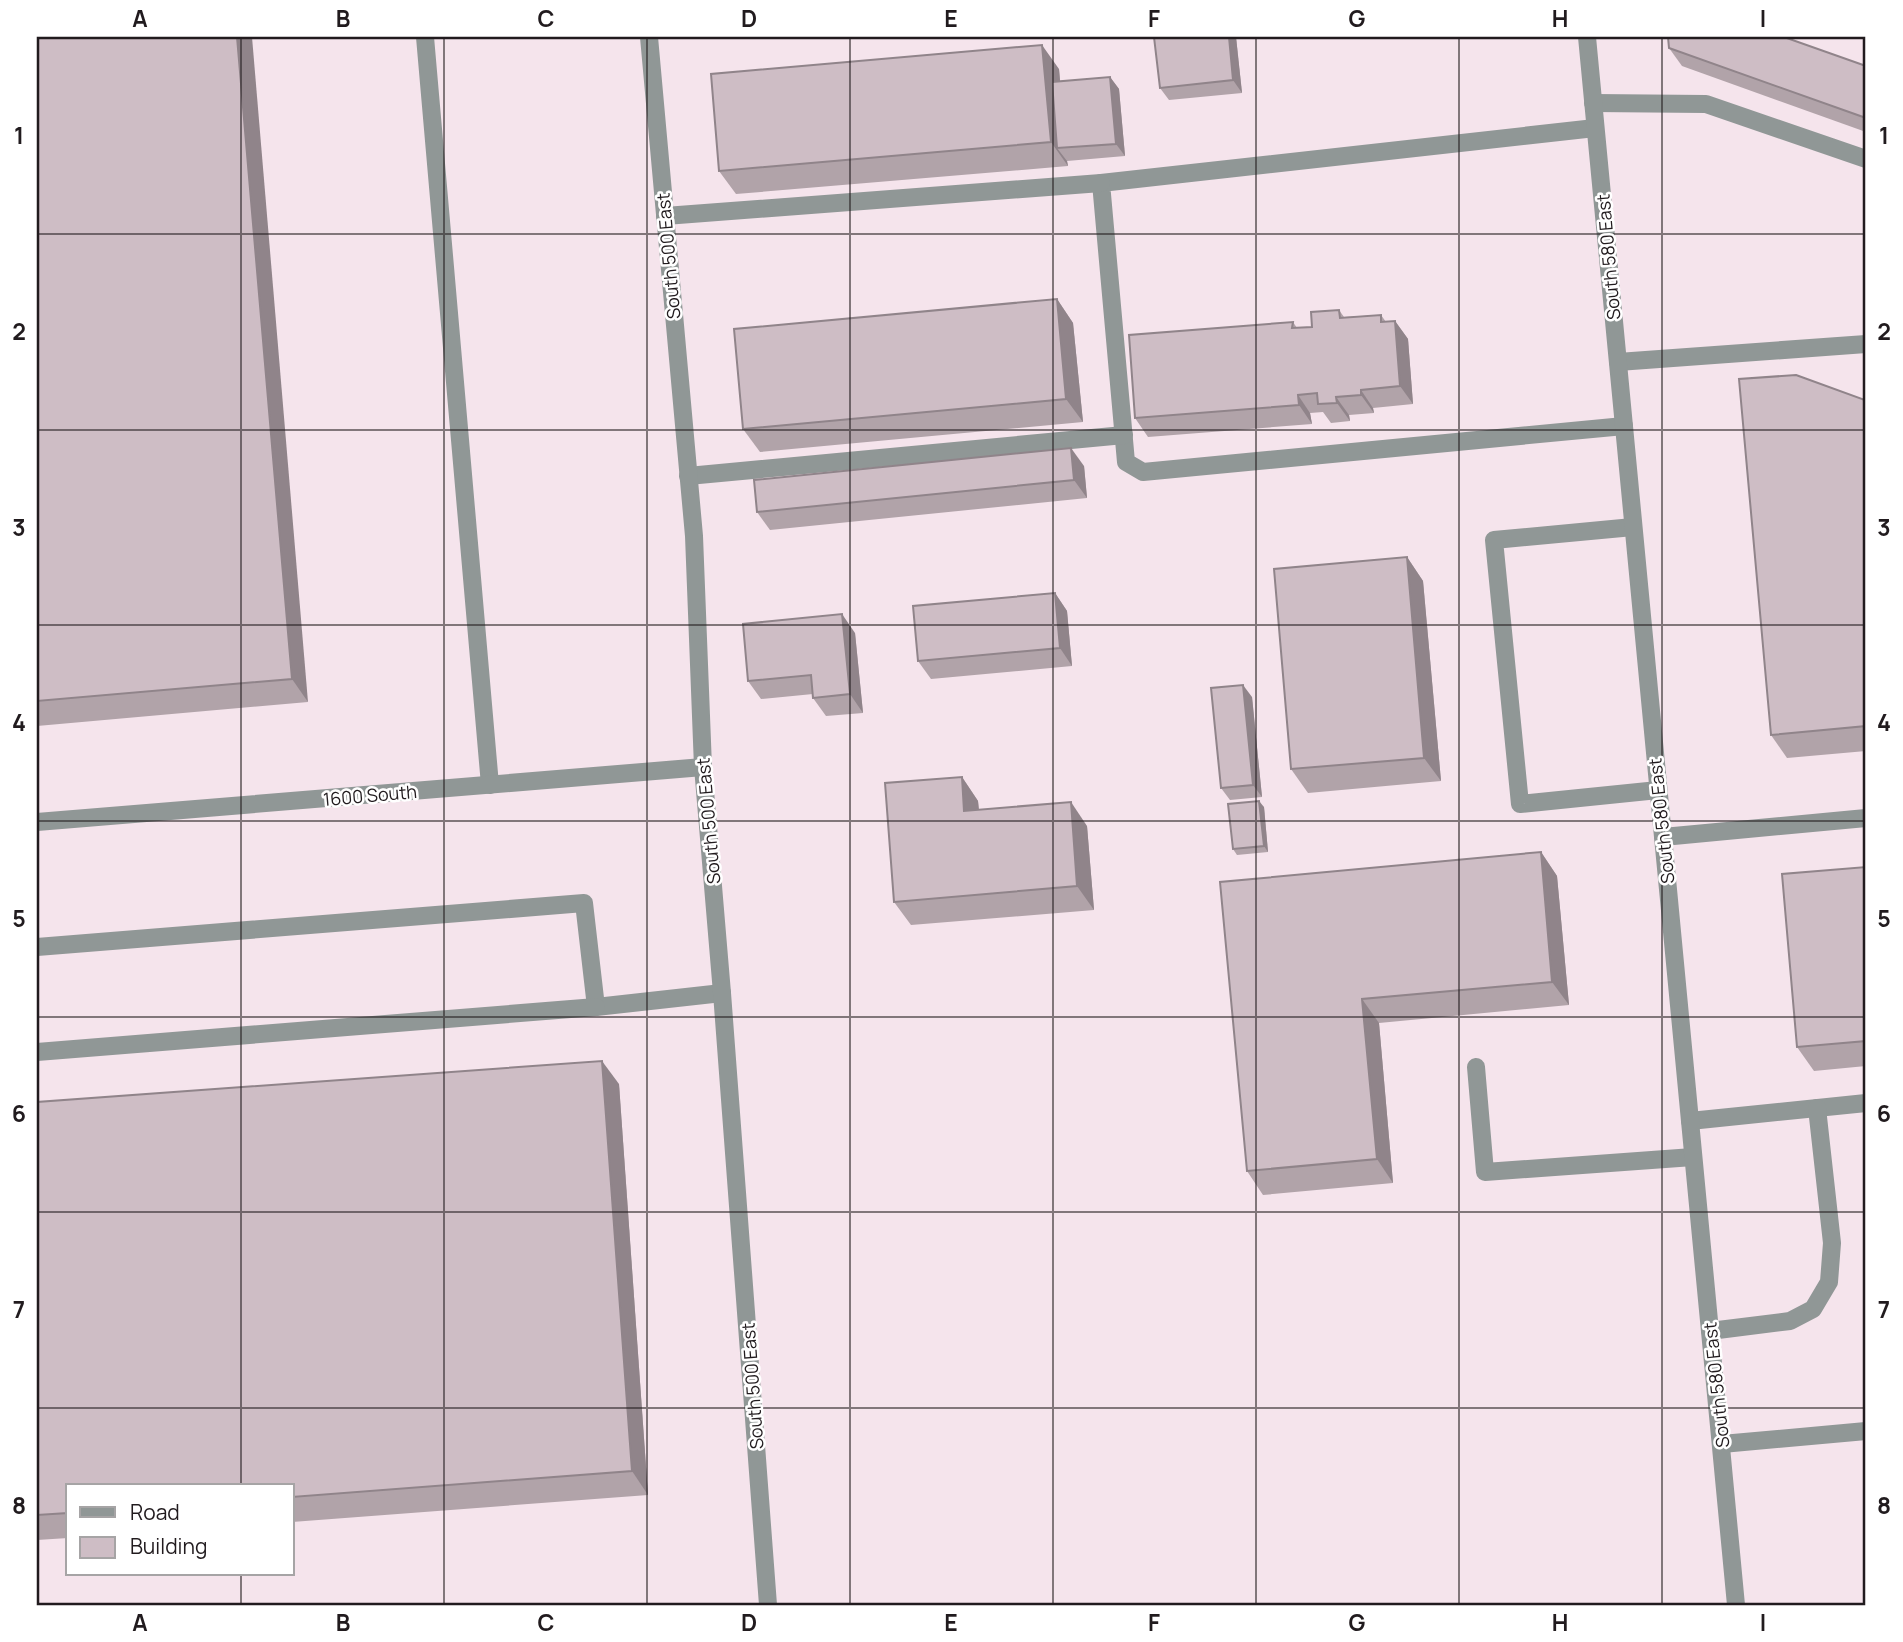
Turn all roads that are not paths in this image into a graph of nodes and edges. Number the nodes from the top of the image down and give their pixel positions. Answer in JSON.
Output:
{"nodes":[{"id":1,"x":425,"y":37,"type":"edge"},
{"id":2,"x":649,"y":37,"type":"edge"},
{"id":3,"x":1587,"y":37,"type":"edge"},
{"id":4,"x":1593,"y":103,"type":"junction"},
{"id":5,"x":1595,"y":128,"type":"junction"},
{"id":6,"x":1866,"y":159,"type":"edge"},
{"id":7,"x":1101,"y":183,"type":"junction"},
{"id":8,"x":665,"y":216,"type":"junction"},
{"id":9,"x":1866,"y":344,"type":"edge"},
{"id":10,"x":1618,"y":362,"type":"junction"},
{"id":11,"x":1624,"y":426,"type":"junction"},
{"id":12,"x":1124,"y":435,"type":"junction"},
{"id":13,"x":688,"y":476,"type":"junction"},
{"id":14,"x":1633,"y":527,"type":"junction"},
{"id":15,"x":703,"y":767,"type":"junction"},
{"id":16,"x":490,"y":785,"type":"junction"},
{"id":17,"x":1658,"y":790,"type":"junction"},
{"id":18,"x":1866,"y":818,"type":"edge"},
{"id":19,"x":37,"y":822,"type":"edge"},
{"id":20,"x":1663,"y":837,"type":"junction"},
{"id":21,"x":37,"y":947,"type":"edge"},
{"id":22,"x":722,"y":993,"type":"junction"},
{"id":23,"x":596,"y":1007,"type":"junction"},
{"id":24,"x":37,"y":1052,"type":"edge"},
{"id":25,"x":1476,"y":1067,"type":"dead end"},
{"id":26,"x":1866,"y":1103,"type":"edge"},
{"id":27,"x":1817,"y":1108,"type":"junction"},
{"id":28,"x":1690,"y":1121,"type":"junction"},
{"id":29,"x":1693,"y":1157,"type":"junction"},
{"id":30,"x":1710,"y":1331,"type":"junction"},
{"id":31,"x":1866,"y":1431,"type":"edge"},
{"id":32,"x":1722,"y":1444,"type":"junction"},
{"id":33,"x":768,"y":1605,"type":"edge"},
{"id":34,"x":1736,"y":1605,"type":"edge"}],
"edges":[{"from":1,"to":16,"type":"street"},
{"from":2,"to":8,"type":"street","name":"South 500 East"},
{"from":3,"to":4,"type":"street","name":"South 580 East"},
{"from":4,"to":5,"type":"street","name":"South 580 East"},
{"from":4,"to":6,"type":"street"},
{"from":5,"to":7,"type":"street"},
{"from":5,"to":10,"type":"street","name":"South 580 East"},
{"from":7,"to":8,"type":"street"},
{"from":7,"to":12,"type":"street"},
{"from":8,"to":13,"type":"street","name":"South 500 East"},
{"from":9,"to":10,"type":"street"},
{"from":10,"to":11,"type":"street","name":"South 580 East"},
{"from":11,"to":12,"type":"street"},
{"from":11,"to":14,"type":"street","name":"South 580 East"},
{"from":12,"to":13,"type":"street"},
{"from":13,"to":15,"type":"street","name":"South 500 East"},
{"from":14,"to":17,"type":"street","name":"South 580 East"},
{"from":14,"to":17,"type":"street"},
{"from":15,"to":16,"type":"street","name":"1600 South"},
{"from":15,"to":22,"type":"street","name":"South 500 East"},
{"from":16,"to":19,"type":"street","name":"1600 South"},
{"from":17,"to":20,"type":"street","name":"South 580 East"},
{"from":18,"to":20,"type":"street"},
{"from":20,"to":28,"type":"street","name":"South 580 East"},
{"from":21,"to":23,"type":"street"},
{"from":22,"to":23,"type":"street"},
{"from":22,"to":33,"type":"street","name":"South 500 East"},
{"from":23,"to":24,"type":"street"},
{"from":25,"to":29,"type":"street"},
{"from":26,"to":27,"type":"street"},
{"from":27,"to":28,"type":"street"},
{"from":27,"to":30,"type":"street"},
{"from":28,"to":29,"type":"street","name":"South 580 East"},
{"from":29,"to":30,"type":"street","name":"South 580 East"},
{"from":30,"to":32,"type":"street","name":"South 580 East"},
{"from":31,"to":32,"type":"street"},
{"from":32,"to":34,"type":"street","name":"South 580 East"}]}
